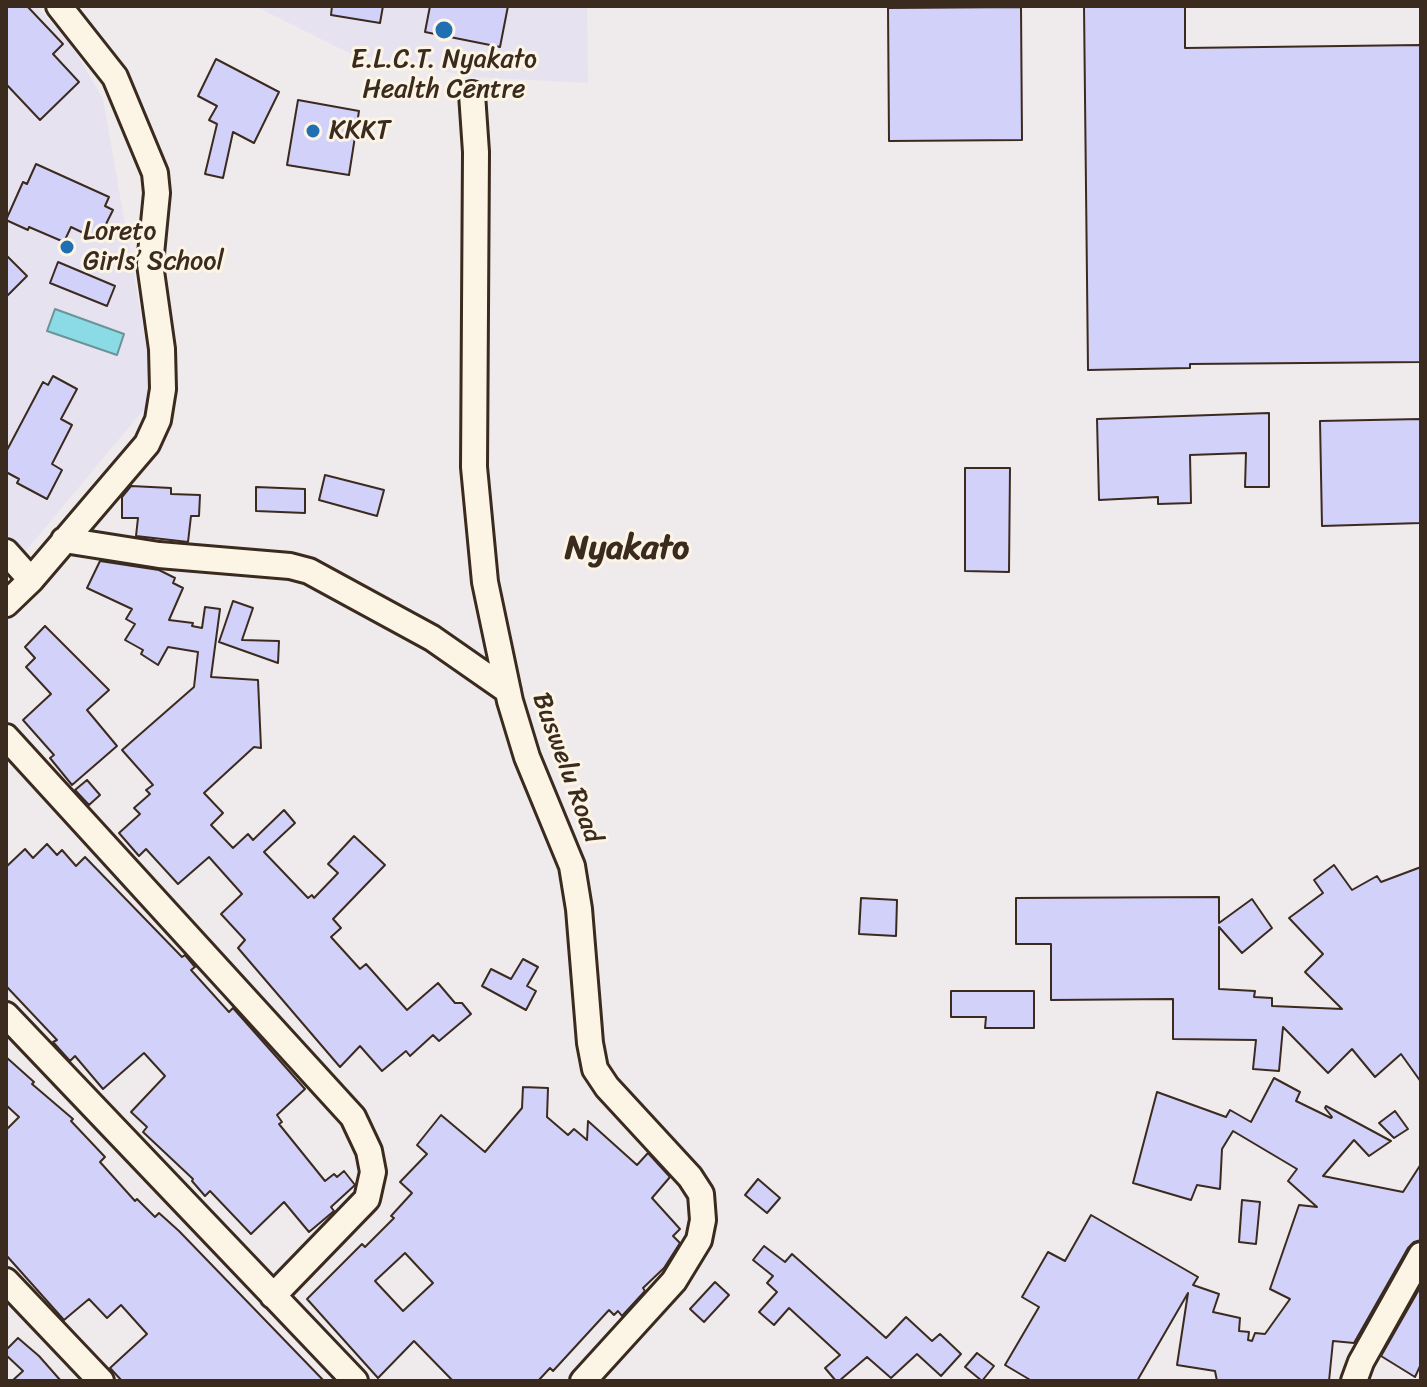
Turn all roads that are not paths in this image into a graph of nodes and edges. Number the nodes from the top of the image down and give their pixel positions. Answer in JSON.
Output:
{"nodes":[{"id":1,"x":59,"y":6,"type":"edge"},
{"id":2,"x":472,"y":94,"type":"dead end"},
{"id":3,"x":64,"y":540,"type":"junction"},
{"id":4,"x":6,"y":552,"type":"edge"},
{"id":5,"x":31,"y":580,"type":"junction"},
{"id":6,"x":6,"y":604,"type":"edge"},
{"id":7,"x":508,"y":691,"type":"junction"},
{"id":8,"x":6,"y":737,"type":"edge"},
{"id":9,"x":6,"y":1015,"type":"edge"},
{"id":10,"x":1421,"y":1255,"type":"edge"},
{"id":11,"x":6,"y":1281,"type":"edge"},
{"id":12,"x":273,"y":1296,"type":"junction"},
{"id":13,"x":101,"y":1381,"type":"edge"},
{"id":14,"x":355,"y":1381,"type":"edge"},
{"id":15,"x":583,"y":1381,"type":"edge"},
{"id":16,"x":1354,"y":1381,"type":"edge"}],
"edges":[{"from":1,"to":3,"type":"street"},
{"from":2,"to":7,"type":"street","name":"Buswelu Road"},
{"from":3,"to":5,"type":"street"},
{"from":3,"to":7,"type":"street"},
{"from":4,"to":5,"type":"street"},
{"from":5,"to":6,"type":"street"},
{"from":7,"to":15,"type":"street","name":"Buswelu Road"},
{"from":8,"to":12,"type":"street"},
{"from":9,"to":12,"type":"street"},
{"from":10,"to":16,"type":"street"},
{"from":11,"to":13,"type":"street"},
{"from":12,"to":14,"type":"street"}]}
